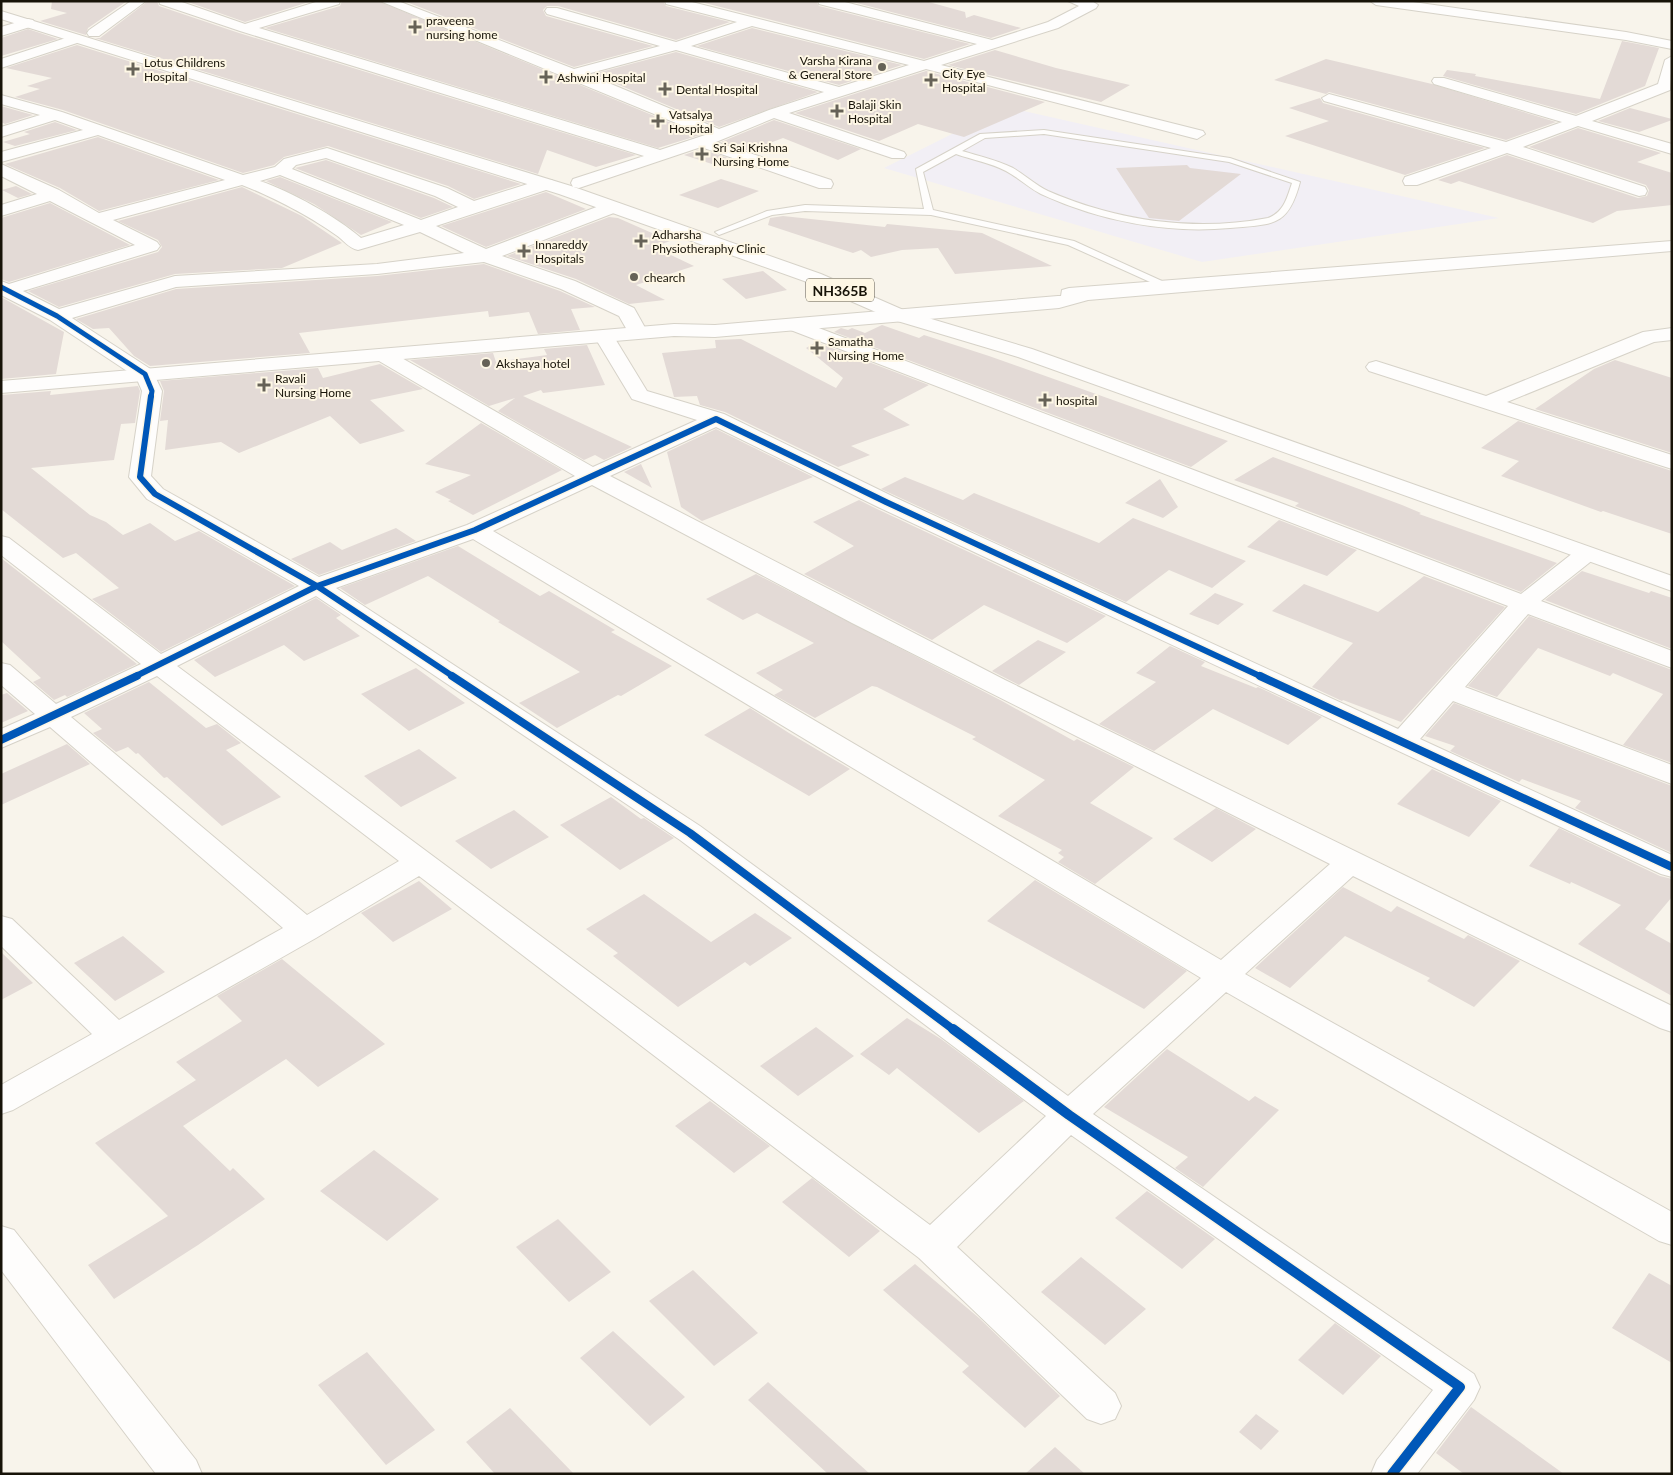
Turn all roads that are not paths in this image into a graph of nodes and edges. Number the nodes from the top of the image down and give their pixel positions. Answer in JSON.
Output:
{"nodes":[{"id":1,"x":140,"y":1,"type":"edge"},
{"id":2,"x":165,"y":1,"type":"edge"},
{"id":3,"x":334,"y":1,"type":"edge"},
{"id":4,"x":386,"y":1,"type":"edge"},
{"id":5,"x":670,"y":1,"type":"edge"},
{"id":6,"x":824,"y":1,"type":"edge"},
{"id":7,"x":1074,"y":1,"type":"edge"},
{"id":8,"x":1376,"y":1,"type":"edge"},
{"id":9,"x":1094,"y":3,"type":"edge"},
{"id":10,"x":1,"y":6,"type":"edge"},
{"id":11,"x":552,"y":11,"type":"dead end"},
{"id":12,"x":1,"y":14,"type":"edge"},
{"id":13,"x":750,"y":22,"type":"junction"},
{"id":14,"x":28,"y":23,"type":"junction"},
{"id":15,"x":245,"y":28,"type":"junction"},
{"id":16,"x":1,"y":32,"type":"edge"},
{"id":17,"x":94,"y":32,"type":"junction"},
{"id":18,"x":75,"y":39,"type":"junction"},
{"id":19,"x":992,"y":44,"type":"junction"},
{"id":20,"x":1672,"y":45,"type":"edge"},
{"id":21,"x":676,"y":46,"type":"junction"},
{"id":22,"x":1672,"y":60,"type":"edge"},
{"id":23,"x":1,"y":64,"type":"edge"},
{"id":24,"x":925,"y":65,"type":"junction"},
{"id":25,"x":572,"y":74,"type":"junction"},
{"id":26,"x":1439,"y":81,"type":"dead end"},
{"id":27,"x":839,"y":92,"type":"junction"},
{"id":28,"x":1329,"y":98,"type":"dead end"},
{"id":29,"x":1,"y":99,"type":"edge"},
{"id":30,"x":774,"y":113,"type":"junction"},
{"id":31,"x":57,"y":115,"type":"junction"},
{"id":32,"x":1574,"y":120,"type":"junction"},
{"id":33,"x":100,"y":130,"type":"junction"},
{"id":34,"x":1,"y":132,"type":"edge"},
{"id":35,"x":1197,"y":134,"type":"dead end"},
{"id":36,"x":719,"y":135,"type":"junction"},
{"id":37,"x":700,"y":142,"type":"junction"},
{"id":38,"x":1509,"y":148,"type":"junction"},
{"id":39,"x":1672,"y":149,"type":"edge"},
{"id":40,"x":955,"y":151,"type":"junction"},
{"id":41,"x":898,"y":155,"type":"dead end"},
{"id":42,"x":662,"y":156,"type":"junction"},
{"id":43,"x":1,"y":157,"type":"edge"},
{"id":44,"x":1,"y":169,"type":"edge"},
{"id":45,"x":281,"y":170,"type":"junction"},
{"id":46,"x":240,"y":180,"type":"junction"},
{"id":47,"x":1411,"y":182,"type":"dead end"},
{"id":48,"x":579,"y":183,"type":"junction"},
{"id":49,"x":546,"y":184,"type":"junction"},
{"id":50,"x":825,"y":184,"type":"dead end"},
{"id":51,"x":1639,"y":191,"type":"dead end"},
{"id":52,"x":53,"y":194,"type":"junction"},
{"id":53,"x":613,"y":206,"type":"junction"},
{"id":54,"x":473,"y":207,"type":"junction"},
{"id":55,"x":1,"y":211,"type":"edge"},
{"id":56,"x":929,"y":212,"type":"junction"},
{"id":57,"x":99,"y":218,"type":"junction"},
{"id":58,"x":421,"y":226,"type":"junction"},
{"id":59,"x":719,"y":232,"type":"junction"},
{"id":60,"x":1672,"y":246,"type":"edge"},
{"id":61,"x":485,"y":256,"type":"junction"},
{"id":62,"x":4,"y":288,"type":"edge"},
{"id":63,"x":1170,"y":288,"type":"junction"},
{"id":64,"x":1086,"y":294,"type":"junction"},
{"id":65,"x":915,"y":302,"type":"junction"},
{"id":66,"x":878,"y":306,"type":"junction"},
{"id":67,"x":942,"y":312,"type":"junction"},
{"id":68,"x":57,"y":316,"type":"junction"},
{"id":69,"x":900,"y":316,"type":"junction"},
{"id":70,"x":795,"y":325,"type":"junction"},
{"id":71,"x":674,"y":330,"type":"junction"},
{"id":72,"x":638,"y":333,"type":"junction"},
{"id":73,"x":1672,"y":334,"type":"edge"},
{"id":74,"x":604,"y":336,"type":"junction"},
{"id":75,"x":1650,"y":336,"type":"junction"},
{"id":76,"x":1672,"y":343,"type":"edge"},
{"id":77,"x":386,"y":357,"type":"junction"},
{"id":78,"x":1376,"y":367,"type":"dead end"},
{"id":79,"x":145,"y":374,"type":"junction"},
{"id":80,"x":1,"y":387,"type":"edge"},
{"id":81,"x":1486,"y":403,"type":"junction"},
{"id":82,"x":716,"y":419,"type":"junction"},
{"id":83,"x":1672,"y":462,"type":"edge"},
{"id":84,"x":591,"y":475,"type":"junction"},
{"id":85,"x":475,"y":530,"type":"junction"},
{"id":86,"x":1,"y":543,"type":"edge"},
{"id":87,"x":1586,"y":554,"type":"junction"},
{"id":88,"x":1672,"y":573,"type":"edge"},
{"id":89,"x":1672,"y":584,"type":"edge"},
{"id":90,"x":317,"y":586,"type":"junction"},
{"id":91,"x":1524,"y":603,"type":"junction"},
{"id":92,"x":1672,"y":660,"type":"edge"},
{"id":93,"x":160,"y":665,"type":"junction"},
{"id":94,"x":1,"y":670,"type":"edge"},
{"id":95,"x":1448,"y":690,"type":"junction"},
{"id":96,"x":55,"y":715,"type":"junction"},
{"id":97,"x":1,"y":740,"type":"edge"},
{"id":98,"x":1403,"y":741,"type":"junction"},
{"id":99,"x":1672,"y":775,"type":"edge"},
{"id":100,"x":420,"y":862,"type":"junction"},
{"id":101,"x":1349,"y":863,"type":"junction"},
{"id":102,"x":1672,"y":866,"type":"edge"},
{"id":103,"x":1,"y":927,"type":"edge"},
{"id":104,"x":304,"y":930,"type":"junction"},
{"id":105,"x":1224,"y":977,"type":"junction"},
{"id":106,"x":1672,"y":1020,"type":"edge"},
{"id":107,"x":116,"y":1037,"type":"junction"},
{"id":108,"x":1,"y":1101,"type":"edge"},
{"id":109,"x":1069,"y":1115,"type":"junction"},
{"id":110,"x":1672,"y":1230,"type":"edge"},
{"id":111,"x":1,"y":1241,"type":"edge"},
{"id":112,"x":932,"y":1246,"type":"junction"},
{"id":113,"x":1101,"y":1406,"type":"dead end"},
{"id":114,"x":181,"y":1474,"type":"edge"},
{"id":115,"x":1392,"y":1474,"type":"edge"}],
"edges":[{"from":1,"to":17,"type":"main road"},
{"from":2,"to":15,"type":"main road"},
{"from":3,"to":15,"type":"main road"},
{"from":4,"to":25,"type":"main road"},
{"from":5,"to":13,"type":"main road"},
{"from":6,"to":19,"type":"main road"},
{"from":7,"to":9,"type":"main road"},
{"from":8,"to":20,"type":"main road"},
{"from":9,"to":19,"type":"main road"},
{"from":10,"to":17,"type":"main road","number":"NH365B"},
{"from":11,"to":21,"type":"main road"},
{"from":12,"to":14,"type":"main road","number":"NH365B"},
{"from":13,"to":21,"type":"main road"},
{"from":13,"to":24,"type":"main road"},
{"from":14,"to":16,"type":"main road"},
{"from":14,"to":18,"type":"main road","number":"NH365B"},
{"from":15,"to":42,"type":"main road"},
{"from":17,"to":48,"type":"main road","number":"NH365B"},
{"from":18,"to":23,"type":"main road"},
{"from":18,"to":49,"type":"main road","number":"NH365B"},
{"from":19,"to":24,"type":"main road"},
{"from":21,"to":25,"type":"main road"},
{"from":21,"to":27,"type":"main road"},
{"from":22,"to":32,"type":"main road"},
{"from":24,"to":27,"type":"main road"},
{"from":24,"to":35,"type":"main road"},
{"from":25,"to":36,"type":"main road"},
{"from":26,"to":32,"type":"main road"},
{"from":27,"to":30,"type":"main road"},
{"from":28,"to":38,"type":"main road"},
{"from":29,"to":31,"type":"main road"},
{"from":30,"to":36,"type":"main road"},
{"from":30,"to":41,"type":"main road"},
{"from":31,"to":33,"type":"main road"},
{"from":31,"to":34,"type":"main road"},
{"from":32,"to":38,"type":"main road"},
{"from":32,"to":39,"type":"main road"},
{"from":33,"to":43,"type":"main road"},
{"from":33,"to":46,"type":"main road"},
{"from":36,"to":37,"type":"main road"},
{"from":37,"to":42,"type":"main road"},
{"from":37,"to":50,"type":"main road"},
{"from":38,"to":47,"type":"main road"},
{"from":38,"to":51,"type":"main road"},
{"from":40,"to":40,"type":"lane"},
{"from":40,"to":56,"type":"lane"},
{"from":42,"to":48,"type":"main road"},
{"from":44,"to":52,"type":"main road"},
{"from":45,"to":46,"type":"main road"},
{"from":45,"to":54,"type":"main road"},
{"from":45,"to":58,"type":"main road"},
{"from":46,"to":57,"type":"main road"},
{"from":46,"to":58,"type":"main road"},
{"from":48,"to":59,"type":"main road","number":"NH365B"},
{"from":49,"to":53,"type":"main road","number":"NH365B"},
{"from":49,"to":54,"type":"main road"},
{"from":52,"to":55,"type":"main road"},
{"from":52,"to":57,"type":"main road"},
{"from":53,"to":61,"type":"main road"},
{"from":53,"to":66,"type":"main road","number":"NH365B"},
{"from":54,"to":58,"type":"main road"},
{"from":56,"to":59,"type":"lane"},
{"from":56,"to":63,"type":"lane"},
{"from":57,"to":62,"type":"main road"},
{"from":58,"to":61,"type":"main road"},
{"from":59,"to":65,"type":"main road","number":"NH365B"},
{"from":60,"to":63,"type":"main road"},
{"from":61,"to":68,"type":"main road"},
{"from":61,"to":72,"type":"main road"},
{"from":62,"to":68,"type":"main road"},
{"from":63,"to":64,"type":"main road"},
{"from":64,"to":65,"type":"main road"},
{"from":64,"to":67,"type":"main road"},
{"from":65,"to":66,"type":"main road"},
{"from":65,"to":67,"type":"main road","number":"NH365B"},
{"from":66,"to":69,"type":"main road","number":"NH365B"},
{"from":66,"to":71,"type":"main road"},
{"from":67,"to":69,"type":"main road"},
{"from":67,"to":88,"type":"main road","number":"NH365B"},
{"from":68,"to":79,"type":"main road"},
{"from":69,"to":70,"type":"main road"},
{"from":69,"to":87,"type":"main road","number":"NH365B"},
{"from":70,"to":71,"type":"main road"},
{"from":70,"to":91,"type":"main road"},
{"from":71,"to":72,"type":"main road"},
{"from":72,"to":74,"type":"main road"},
{"from":73,"to":75,"type":"main road"},
{"from":74,"to":77,"type":"main road"},
{"from":74,"to":82,"type":"main road"},
{"from":75,"to":76,"type":"main road"},
{"from":75,"to":81,"type":"main road"},
{"from":77,"to":79,"type":"main road"},
{"from":77,"to":84,"type":"main road"},
{"from":78,"to":81,"type":"main road"},
{"from":79,"to":80,"type":"main road"},
{"from":79,"to":90,"type":"main road"},
{"from":81,"to":83,"type":"main road"},
{"from":82,"to":84,"type":"main road"},
{"from":82,"to":98,"type":"main road"},
{"from":84,"to":85,"type":"main road"},
{"from":84,"to":101,"type":"main road"},
{"from":85,"to":90,"type":"main road"},
{"from":85,"to":105,"type":"main road"},
{"from":86,"to":93,"type":"main road"},
{"from":87,"to":89,"type":"main road","number":"NH365B"},
{"from":87,"to":91,"type":"main road"},
{"from":90,"to":93,"type":"main road"},
{"from":90,"to":109,"type":"main road"},
{"from":91,"to":92,"type":"main road"},
{"from":91,"to":95,"type":"main road"},
{"from":93,"to":96,"type":"main road"},
{"from":93,"to":100,"type":"main road"},
{"from":94,"to":96,"type":"main road"},
{"from":95,"to":98,"type":"main road"},
{"from":95,"to":99,"type":"main road"},
{"from":96,"to":97,"type":"main road"},
{"from":96,"to":104,"type":"main road"},
{"from":98,"to":102,"type":"main road"},
{"from":100,"to":104,"type":"main road"},
{"from":100,"to":112,"type":"main road"},
{"from":101,"to":105,"type":"main road"},
{"from":101,"to":106,"type":"main road"},
{"from":103,"to":107,"type":"main road"},
{"from":104,"to":107,"type":"main road"},
{"from":105,"to":109,"type":"main road"},
{"from":105,"to":110,"type":"main road"},
{"from":107,"to":108,"type":"main road"},
{"from":109,"to":112,"type":"main road"},
{"from":109,"to":115,"type":"main road"},
{"from":111,"to":114,"type":"main road"},
{"from":112,"to":113,"type":"main road"}]}
